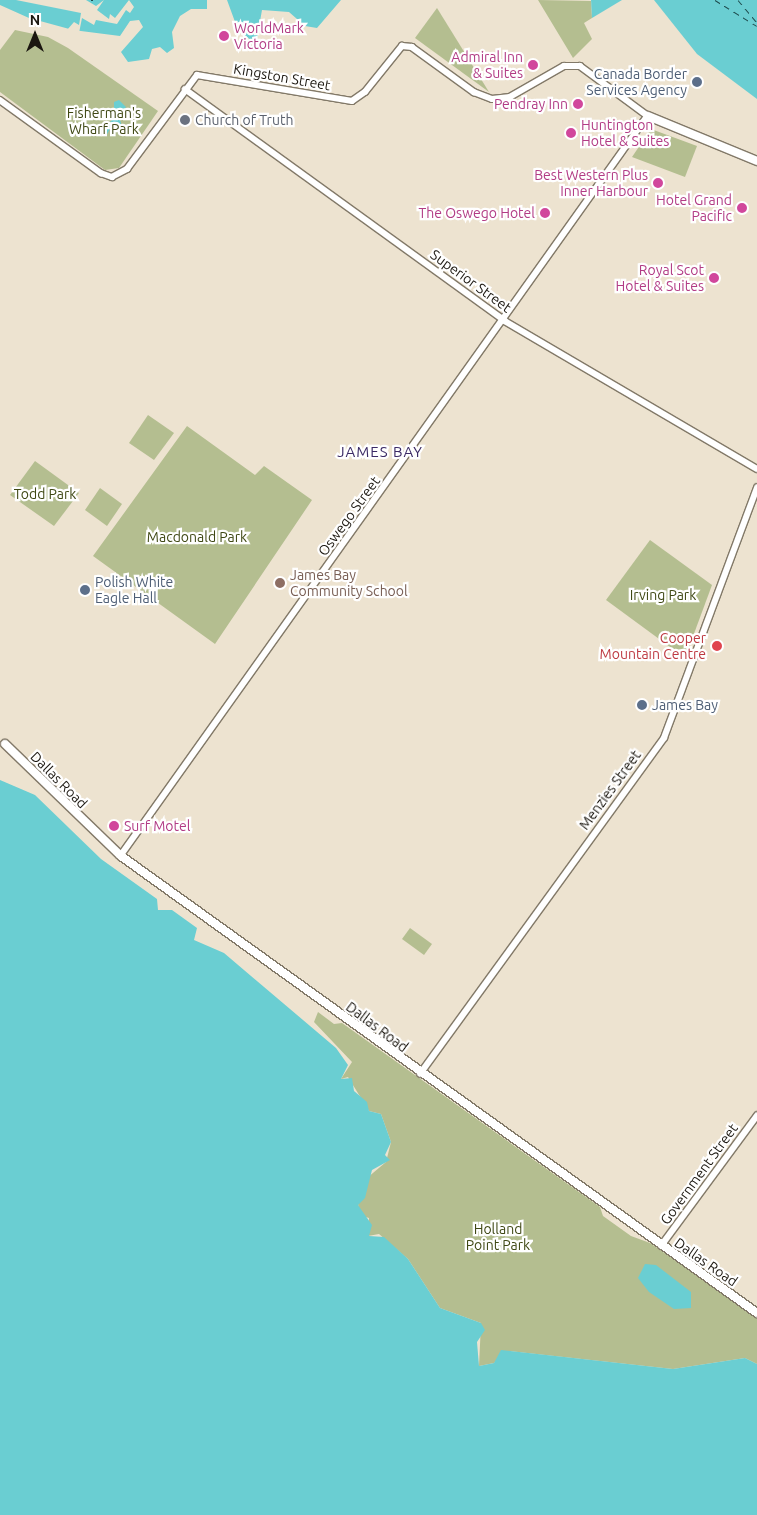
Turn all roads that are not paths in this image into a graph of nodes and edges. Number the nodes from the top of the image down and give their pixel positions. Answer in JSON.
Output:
{"nodes":[{"id":1,"x":185,"y":89,"type":"junction"},
{"id":2,"x":0,"y":100,"type":"edge"},
{"id":3,"x":648,"y":116,"type":"junction"},
{"id":4,"x":757,"y":161,"type":"edge"},
{"id":5,"x":505,"y":322,"type":"junction"},
{"id":6,"x":757,"y":469,"type":"edge"},
{"id":7,"x":757,"y":488,"type":"edge"},
{"id":8,"x":3,"y":742,"type":"edge"},
{"id":9,"x":121,"y":856,"type":"junction"},
{"id":10,"x":420,"y":1074,"type":"junction"},
{"id":11,"x":757,"y":1116,"type":"edge"},
{"id":12,"x":662,"y":1246,"type":"junction"},
{"id":13,"x":757,"y":1313,"type":"edge"}],
"edges":[{"from":1,"to":2,"type":"street"},
{"from":1,"to":3,"type":"street","name":"Kingston Street"},
{"from":1,"to":5,"type":"street","name":"Superior Street"},
{"from":3,"to":4,"type":"main road"},
{"from":3,"to":5,"type":"street","name":"Oswego Street"},
{"from":5,"to":6,"type":"street","name":"Superior Street"},
{"from":5,"to":9,"type":"street","name":"Oswego Street"},
{"from":7,"to":10,"type":"street","name":"Menzies Street"},
{"from":8,"to":9,"type":"main road","name":"Dallas Road"},
{"from":9,"to":10,"type":"main road","name":"Dallas Road"},
{"from":10,"to":12,"type":"main road","name":"Dallas Road"},
{"from":11,"to":12,"type":"street","name":"Government Street"},
{"from":12,"to":13,"type":"main road","name":"Dallas Road"}]}
